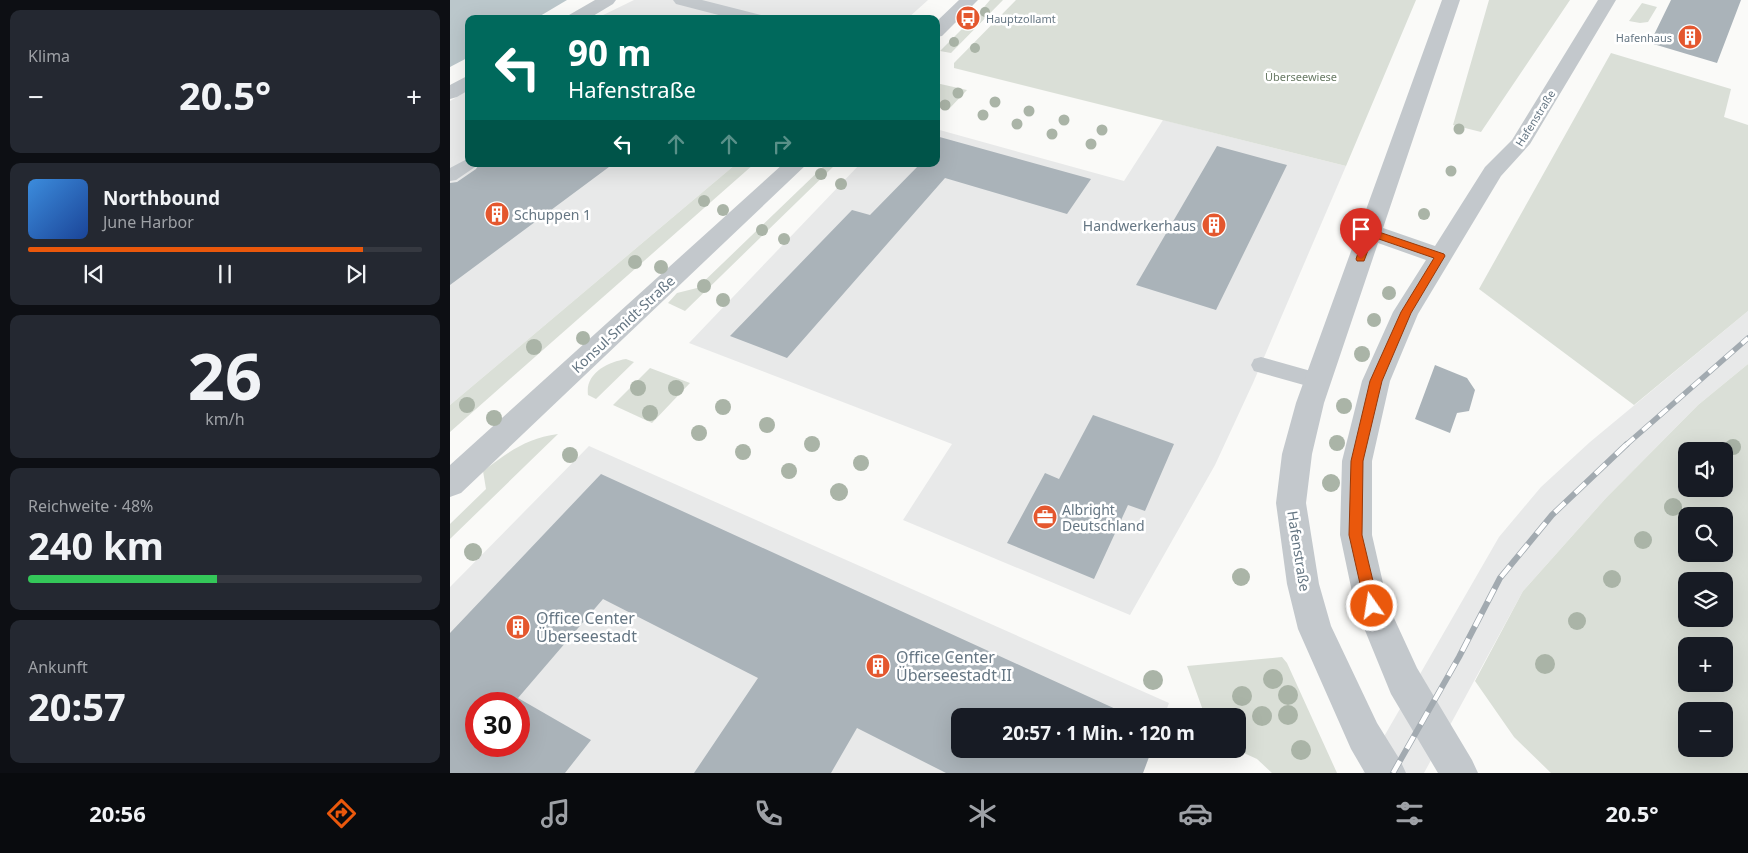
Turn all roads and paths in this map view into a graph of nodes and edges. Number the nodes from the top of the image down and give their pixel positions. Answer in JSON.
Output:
{"nodes":[{"id":1,"x":607,"y":0,"type":"edge"},
{"id":2,"x":682,"y":0,"type":"edge"},
{"id":3,"x":969,"y":0,"type":"edge"},
{"id":4,"x":1451,"y":0,"type":"edge"},
{"id":5,"x":1607,"y":0,"type":"edge"},
{"id":6,"x":582,"y":15,"type":"edge"},
{"id":7,"x":740,"y":15,"type":"edge"},
{"id":8,"x":940,"y":28,"type":"edge"},
{"id":9,"x":465,"y":83,"type":"edge"},
{"id":10,"x":450,"y":92,"type":"edge"},
{"id":11,"x":465,"y":166,"type":"edge"},
{"id":12,"x":793,"y":167,"type":"edge"},
{"id":13,"x":450,"y":176,"type":"edge"},
{"id":14,"x":1370,"y":232,"type":"junction"},
{"id":15,"x":1440,"y":256,"type":"junction"},
{"id":16,"x":1261,"y":366,"type":"dead end"},
{"id":17,"x":1318,"y":382,"type":"junction"},
{"id":18,"x":450,"y":484,"type":"edge"},
{"id":19,"x":1386,"y":773,"type":"edge"},
{"id":20,"x":1459,"y":773,"type":"edge"}],
"edges":[{"from":1,"to":6,"type":"street"},
{"from":2,"to":7,"type":"street"},
{"from":3,"to":8,"type":"street"},
{"from":4,"to":14,"type":"street","name":"Hafenstraße"},
{"from":5,"to":15,"type":"street","name":"Hafenstraße"},
{"from":9,"to":10,"type":"street"},
{"from":11,"to":13,"type":"lane"},
{"from":12,"to":18,"type":"street","name":"Konsul-Smidt-Straße"},
{"from":14,"to":15,"type":"street"},
{"from":14,"to":17,"type":"street","name":"Hafenstraße"},
{"from":15,"to":20,"type":"street","name":"Hafenstraße"},
{"from":16,"to":17,"type":"lane"},
{"from":17,"to":19,"type":"street","name":"Hafenstraße"}]}
